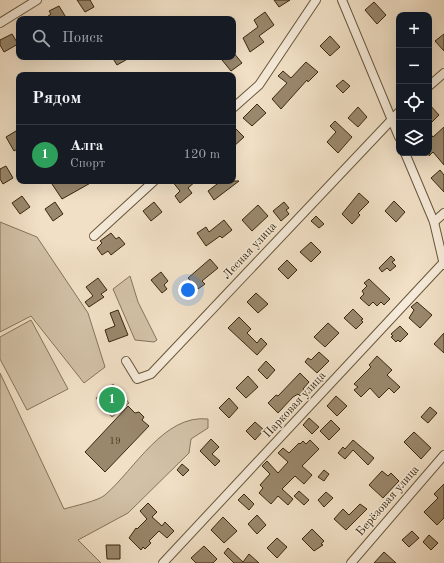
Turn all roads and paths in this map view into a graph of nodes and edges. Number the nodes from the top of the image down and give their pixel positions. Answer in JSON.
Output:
{"nodes":[{"id":1,"x":37,"y":0,"type":"edge"},
{"id":2,"x":316,"y":0,"type":"edge"},
{"id":3,"x":344,"y":1,"type":"edge"},
{"id":4,"x":0,"y":23,"type":"edge"},
{"id":5,"x":444,"y":73,"type":"edge"},
{"id":6,"x":431,"y":84,"type":"edge"},
{"id":7,"x":236,"y":105,"type":"edge"},
{"id":8,"x":396,"y":115,"type":"edge"},
{"id":9,"x":392,"y":119,"type":"junction"},
{"id":10,"x":396,"y":129,"type":"edge"},
{"id":11,"x":406,"y":156,"type":"edge"},
{"id":12,"x":151,"y":184,"type":"edge"},
{"id":13,"x":444,"y":213,"type":"edge"},
{"id":14,"x":434,"y":222,"type":"junction"},
{"id":15,"x":94,"y":236,"type":"dead end"},
{"id":16,"x":443,"y":264,"type":"edge"},
{"id":17,"x":126,"y":361,"type":"dead end"},
{"id":18,"x":444,"y":455,"type":"edge"},
{"id":19,"x":163,"y":563,"type":"edge"},
{"id":20,"x":351,"y":563,"type":"edge"}],
"edges":[{"from":1,"to":4,"type":"street"},
{"from":2,"to":7,"type":"street"},
{"from":3,"to":9,"type":"street"},
{"from":5,"to":6,"type":"street"},
{"from":8,"to":9,"type":"street"},
{"from":9,"to":10,"type":"street"},
{"from":9,"to":17,"type":"street","name":"Лесная улица"},
{"from":11,"to":14,"type":"street"},
{"from":12,"to":15,"type":"street"},
{"from":13,"to":14,"type":"street"},
{"from":14,"to":16,"type":"street"},
{"from":16,"to":19,"type":"street","name":"Парковая улица"},
{"from":18,"to":20,"type":"street","name":"Берёзовая улица"}]}
